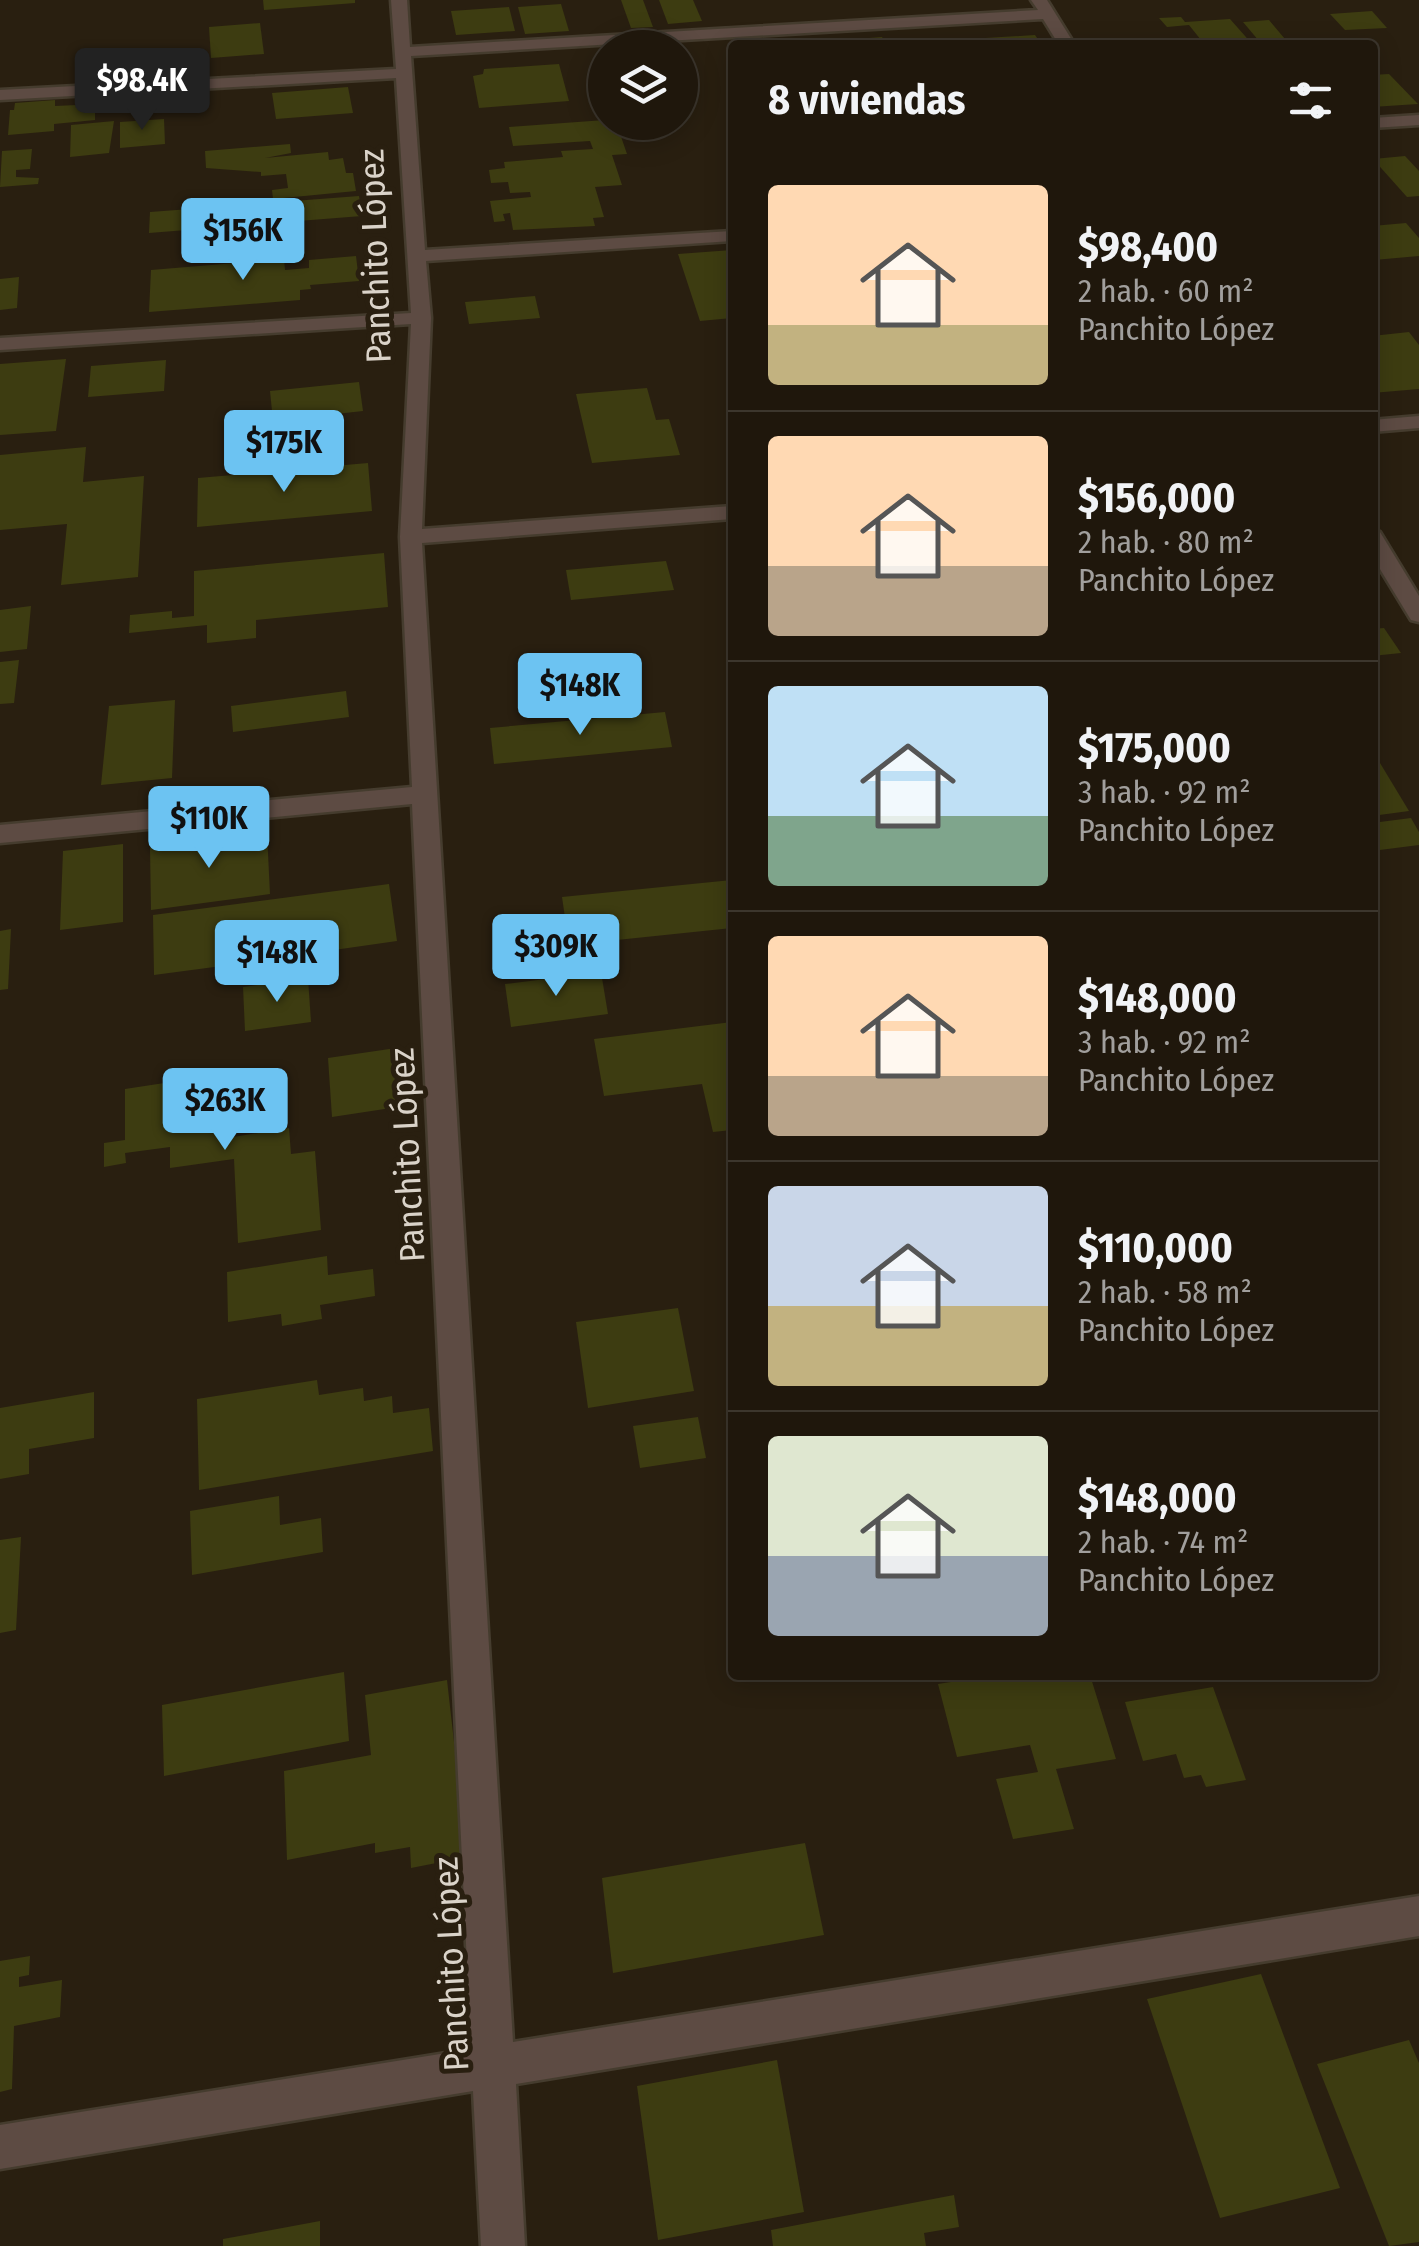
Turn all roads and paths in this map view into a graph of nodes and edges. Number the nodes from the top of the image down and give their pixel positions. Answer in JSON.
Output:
{"nodes":[{"id":1,"x":399,"y":0,"type":"edge"},
{"id":2,"x":1043,"y":7,"type":"edge"},
{"id":3,"x":1064,"y":40,"type":"edge"},
{"id":4,"x":403,"y":62,"type":"junction"},
{"id":5,"x":0,"y":95,"type":"edge"},
{"id":6,"x":1419,"y":120,"type":"edge"},
{"id":7,"x":1378,"y":123,"type":"edge"},
{"id":8,"x":728,"y":236,"type":"edge"},
{"id":9,"x":415,"y":256,"type":"junction"},
{"id":10,"x":421,"y":318,"type":"junction"},
{"id":11,"x":0,"y":344,"type":"edge"},
{"id":12,"x":1419,"y":422,"type":"edge"},
{"id":13,"x":1378,"y":425,"type":"edge"},
{"id":14,"x":728,"y":512,"type":"edge"},
{"id":15,"x":411,"y":538,"type":"junction"},
{"id":16,"x":1378,"y":547,"type":"edge"},
{"id":17,"x":1419,"y":615,"type":"edge"},
{"id":18,"x":425,"y":794,"type":"junction"},
{"id":19,"x":0,"y":834,"type":"edge"},
{"id":20,"x":1419,"y":1916,"type":"edge"},
{"id":21,"x":494,"y":2066,"type":"junction"},
{"id":22,"x":0,"y":2147,"type":"edge"},
{"id":23,"x":503,"y":2246,"type":"edge"}],
"edges":[{"from":1,"to":4,"type":"street","name":"Panchito López"},
{"from":2,"to":3,"type":"street"},
{"from":2,"to":4,"type":"street"},
{"from":4,"to":5,"type":"street"},
{"from":4,"to":9,"type":"street","name":"Panchito López"},
{"from":6,"to":7,"type":"street"},
{"from":8,"to":9,"type":"street"},
{"from":9,"to":10,"type":"street","name":"Panchito López"},
{"from":10,"to":11,"type":"street"},
{"from":10,"to":15,"type":"street","name":"Panchito López"},
{"from":12,"to":13,"type":"street"},
{"from":14,"to":15,"type":"street"},
{"from":15,"to":18,"type":"street","name":"Panchito López"},
{"from":16,"to":17,"type":"street"},
{"from":18,"to":19,"type":"street"},
{"from":18,"to":21,"type":"street","name":"Panchito López"},
{"from":20,"to":21,"type":"street"},
{"from":21,"to":22,"type":"street"},
{"from":21,"to":23,"type":"street","name":"Panchito López"}]}
